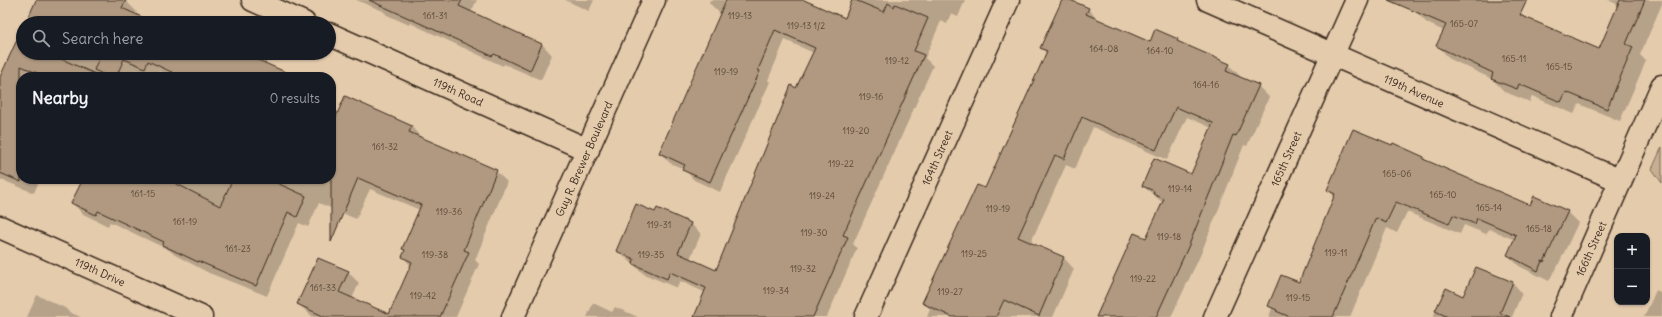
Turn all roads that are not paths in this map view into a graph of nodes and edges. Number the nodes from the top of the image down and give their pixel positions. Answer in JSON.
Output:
{"nodes":[{"id":1,"x":253,"y":0,"type":"edge"},
{"id":2,"x":654,"y":0,"type":"edge"},
{"id":3,"x":1008,"y":0,"type":"edge"},
{"id":4,"x":1208,"y":0,"type":"edge"},
{"id":5,"x":1357,"y":0,"type":"edge"},
{"id":6,"x":288,"y":16,"type":"edge"},
{"id":7,"x":336,"y":37,"type":"edge"},
{"id":8,"x":1333,"y":55,"type":"junction"},
{"id":9,"x":1662,"y":86,"type":"edge"},
{"id":10,"x":588,"y":150,"type":"junction"},
{"id":11,"x":1620,"y":181,"type":"junction"},
{"id":12,"x":0,"y":226,"type":"edge"},
{"id":13,"x":201,"y":317,"type":"edge"},
{"id":14,"x":513,"y":317,"type":"edge"},
{"id":15,"x":866,"y":317,"type":"edge"},
{"id":16,"x":1215,"y":317,"type":"edge"},
{"id":17,"x":1561,"y":317,"type":"edge"}],
"edges":[{"from":1,"to":6,"type":"street"},
{"from":2,"to":10,"type":"street","name":"Guy R. Brewer Boulevard"},
{"from":3,"to":15,"type":"street","name":"164th Street"},
{"from":4,"to":8,"type":"street","name":"119th Avenue"},
{"from":5,"to":8,"type":"street","name":"165th Street"},
{"from":7,"to":10,"type":"street","name":"119th Road"},
{"from":8,"to":11,"type":"street","name":"119th Avenue"},
{"from":8,"to":16,"type":"street","name":"165th Street"},
{"from":9,"to":11,"type":"street","name":"166th Street"},
{"from":10,"to":14,"type":"street","name":"Guy R. Brewer Boulevard"},
{"from":11,"to":17,"type":"street","name":"166th Street"},
{"from":12,"to":13,"type":"street","name":"119th Drive"}]}
